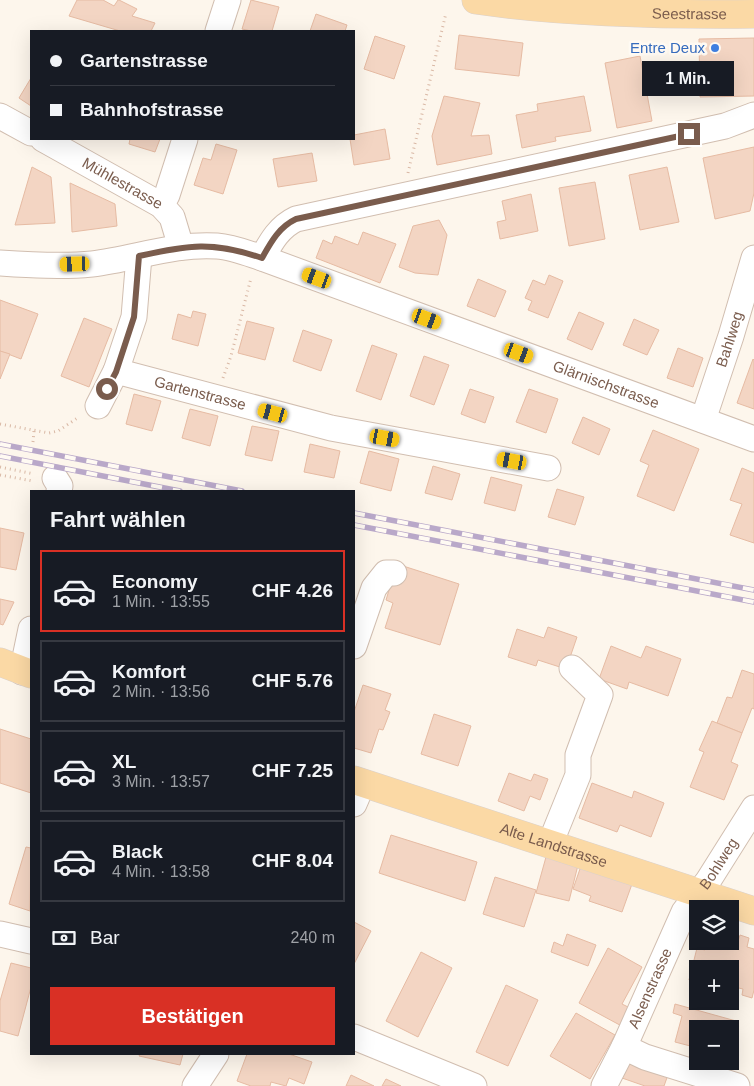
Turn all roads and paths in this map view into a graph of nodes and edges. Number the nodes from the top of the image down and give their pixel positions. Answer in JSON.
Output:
{"nodes":[{"id":1,"x":228,"y":0,"type":"edge"},
{"id":2,"x":476,"y":0,"type":"edge"},
{"id":3,"x":446,"y":13,"type":"dead end"},
{"id":4,"x":754,"y":14,"type":"edge"},
{"id":5,"x":218,"y":30,"type":"edge"},
{"id":6,"x":0,"y":116,"type":"edge"},
{"id":7,"x":754,"y":116,"type":"edge"},
{"id":8,"x":30,"y":132,"type":"edge"},
{"id":9,"x":45,"y":140,"type":"edge"},
{"id":10,"x":185,"y":140,"type":"edge"},
{"id":11,"x":406,"y":180,"type":"dead end"},
{"id":12,"x":161,"y":204,"type":"junction"},
{"id":13,"x":181,"y":247,"type":"junction"},
{"id":14,"x":139,"y":256,"type":"junction"},
{"id":15,"x":754,"y":258,"type":"edge"},
{"id":16,"x":0,"y":263,"type":"edge"},
{"id":17,"x":256,"y":267,"type":"junction"},
{"id":18,"x":116,"y":372,"type":"junction"},
{"id":19,"x":216,"y":398,"type":"junction"},
{"id":20,"x":98,"y":406,"type":"joint"},
{"id":21,"x":703,"y":420,"type":"junction"},
{"id":22,"x":0,"y":424,"type":"edge"},
{"id":23,"x":34,"y":431,"type":"junction"},
{"id":24,"x":754,"y":439,"type":"edge"},
{"id":25,"x":33,"y":442,"type":"dead end"},
{"id":26,"x":0,"y":467,"type":"edge"},
{"id":27,"x":548,"y":468,"type":"dead end"},
{"id":28,"x":26,"y":472,"type":"dead end"},
{"id":29,"x":0,"y":475,"type":"edge"},
{"id":30,"x":58,"y":485,"type":"edge"},
{"id":31,"x":394,"y":573,"type":"dead end"},
{"id":32,"x":30,"y":631,"type":"edge"},
{"id":33,"x":355,"y":643,"type":"edge"},
{"id":34,"x":572,"y":668,"type":"dead end"},
{"id":35,"x":12,"y":670,"type":"edge"},
{"id":36,"x":357,"y":789,"type":"edge"},
{"id":37,"x":754,"y":808,"type":"edge"},
{"id":38,"x":550,"y":844,"type":"junction"},
{"id":39,"x":697,"y":894,"type":"junction"},
{"id":40,"x":754,"y":911,"type":"edge"},
{"id":41,"x":0,"y":934,"type":"edge"},
{"id":42,"x":30,"y":941,"type":"edge"},
{"id":43,"x":355,"y":1037,"type":"edge"},
{"id":44,"x":624,"y":1047,"type":"junction"},
{"id":45,"x":215,"y":1055,"type":"edge"},
{"id":46,"x":195,"y":1086,"type":"edge"},
{"id":47,"x":474,"y":1086,"type":"edge"},
{"id":48,"x":604,"y":1086,"type":"edge"},
{"id":49,"x":738,"y":1086,"type":"edge"}],
"edges":[{"from":1,"to":5,"type":"street"},
{"from":2,"to":4,"type":"main road","name":"Seestrasse"},
{"from":3,"to":11,"type":"path"},
{"from":6,"to":8,"type":"street"},
{"from":7,"to":17,"type":"street"},
{"from":9,"to":12,"type":"street","name":"Mühlestrasse"},
{"from":10,"to":12,"type":"street"},
{"from":12,"to":13,"type":"street","name":"Mühlestrasse"},
{"from":13,"to":14,"type":"street","name":"Glärnischstrasse"},
{"from":13,"to":17,"type":"street","name":"Glärnischstrasse"},
{"from":14,"to":16,"type":"street","name":"Glärnischstrasse"},
{"from":14,"to":18,"type":"street"},
{"from":15,"to":21,"type":"street","name":"Bahlweg"},
{"from":17,"to":19,"type":"path"},
{"from":17,"to":21,"type":"street","name":"Glärnischstrasse"},
{"from":18,"to":19,"type":"street","name":"Gartenstrasse"},
{"from":18,"to":20,"type":"street"},
{"from":19,"to":27,"type":"street","name":"Gartenstrasse"},
{"from":20,"to":23,"type":"path"},
{"from":21,"to":24,"type":"street","name":"Glärnischstrasse"},
{"from":22,"to":23,"type":"path"},
{"from":23,"to":25,"type":"path"},
{"from":26,"to":28,"type":"path"},
{"from":29,"to":30,"type":"path"},
{"from":31,"to":33,"type":"street"},
{"from":32,"to":35,"type":"street"},
{"from":34,"to":38,"type":"street"},
{"from":36,"to":38,"type":"main road","name":"Alte Landstrasse"},
{"from":37,"to":39,"type":"street","name":"Bohlweg"},
{"from":38,"to":39,"type":"main road","name":"Alte Landstrasse"},
{"from":39,"to":40,"type":"main road","name":"Alte Landstrasse"},
{"from":39,"to":44,"type":"street","name":"Alsenstrasse"},
{"from":41,"to":42,"type":"street"},
{"from":43,"to":47,"type":"street"},
{"from":44,"to":48,"type":"street","name":"Alsenstrasse"},
{"from":44,"to":49,"type":"street"},
{"from":45,"to":46,"type":"street"}]}
